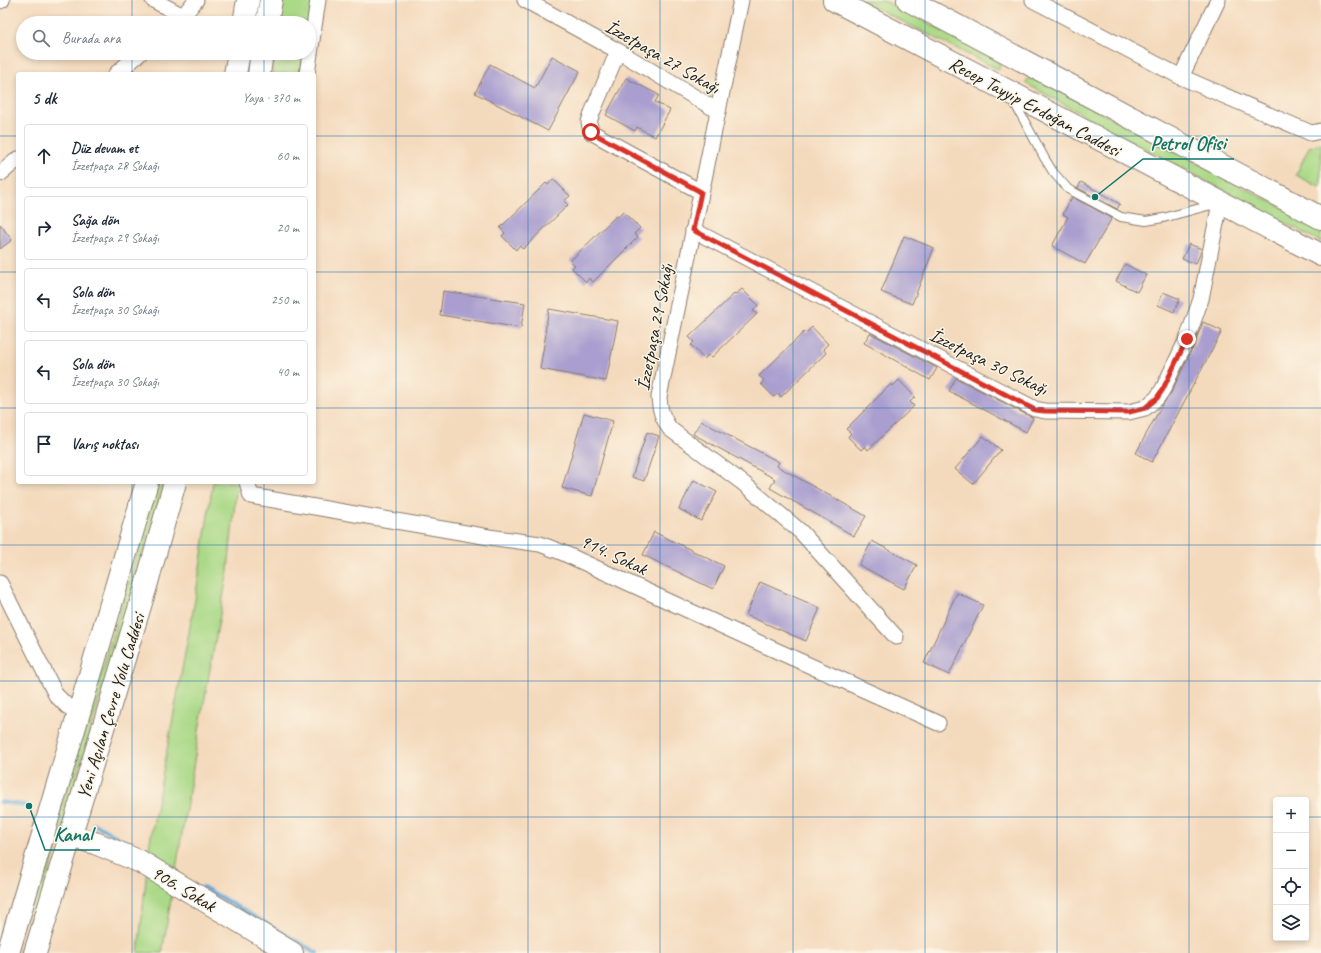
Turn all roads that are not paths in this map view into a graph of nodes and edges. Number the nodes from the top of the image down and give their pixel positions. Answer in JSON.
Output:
{"nodes":[{"id":1,"x":153,"y":0,"type":"edge"},
{"id":2,"x":196,"y":0,"type":"edge"},
{"id":3,"x":248,"y":0,"type":"edge"},
{"id":4,"x":271,"y":0,"type":"edge"},
{"id":5,"x":318,"y":0,"type":"edge"},
{"id":6,"x":525,"y":0,"type":"edge"},
{"id":7,"x":741,"y":0,"type":"edge"},
{"id":8,"x":834,"y":0,"type":"edge"},
{"id":9,"x":908,"y":0,"type":"edge"},
{"id":10,"x":1033,"y":0,"type":"edge"},
{"id":11,"x":1218,"y":0,"type":"edge"},
{"id":12,"x":175,"y":16,"type":"edge"},
{"id":13,"x":182,"y":16,"type":"edge"},
{"id":14,"x":245,"y":16,"type":"edge"},
{"id":15,"x":268,"y":16,"type":"edge"},
{"id":16,"x":316,"y":16,"type":"edge"},
{"id":17,"x":618,"y":51,"type":"junction"},
{"id":18,"x":132,"y":60,"type":"edge"},
{"id":19,"x":238,"y":60,"type":"edge"},
{"id":20,"x":261,"y":60,"type":"edge"},
{"id":21,"x":309,"y":60,"type":"edge"},
{"id":22,"x":118,"y":72,"type":"edge"},
{"id":23,"x":235,"y":72,"type":"edge"},
{"id":24,"x":259,"y":72,"type":"edge"},
{"id":25,"x":307,"y":72,"type":"edge"},
{"id":26,"x":1181,"y":77,"type":"junction"},
{"id":27,"x":1008,"y":92,"type":"junction"},
{"id":28,"x":718,"y":111,"type":"junction"},
{"id":29,"x":1321,"y":131,"type":"edge"},
{"id":30,"x":16,"y":161,"type":"edge"},
{"id":31,"x":0,"y":174,"type":"edge"},
{"id":32,"x":701,"y":192,"type":"junction"},
{"id":33,"x":1220,"y":203,"type":"junction"},
{"id":34,"x":1321,"y":218,"type":"edge"},
{"id":35,"x":693,"y":230,"type":"junction"},
{"id":36,"x":1321,"y":255,"type":"edge"},
{"id":37,"x":146,"y":484,"type":"edge"},
{"id":38,"x":174,"y":484,"type":"edge"},
{"id":39,"x":249,"y":489,"type":"edge"},
{"id":40,"x":0,"y":584,"type":"edge"},
{"id":41,"x":896,"y":637,"type":"dead end"},
{"id":42,"x":79,"y":713,"type":"junction"},
{"id":43,"x":938,"y":723,"type":"dead end"},
{"id":44,"x":70,"y":836,"type":"junction"},
{"id":45,"x":8,"y":953,"type":"edge"},
{"id":46,"x":35,"y":953,"type":"edge"},
{"id":47,"x":292,"y":953,"type":"edge"}],
"edges":[{"from":1,"to":12,"type":"street"},
{"from":2,"to":13,"type":"street"},
{"from":3,"to":14,"type":"main road"},
{"from":4,"to":15,"type":"main road"},
{"from":5,"to":16,"type":"street"},
{"from":6,"to":17,"type":"street","name":"İzzetpaşa 27 Sokağı"},
{"from":7,"to":28,"type":"street","name":"İzzetpaşa 29 Sokağı"},
{"from":8,"to":27,"type":"main road","name":"Recep Tayyip Erdoğan Caddesi"},
{"from":9,"to":34,"type":"main road","name":"Recep Tayyip Erdoğan Caddesi"},
{"from":10,"to":26,"type":"street"},
{"from":11,"to":26,"type":"street"},
{"from":17,"to":28,"type":"street","name":"İzzetpaşa 27 Sokağı"},
{"from":17,"to":32,"type":"street"},
{"from":18,"to":22,"type":"street"},
{"from":19,"to":23,"type":"main road"},
{"from":20,"to":24,"type":"main road"},
{"from":21,"to":25,"type":"street"},
{"from":26,"to":29,"type":"street"},
{"from":27,"to":33,"type":"main road","name":"Recep Tayyip Erdoğan Caddesi"},
{"from":27,"to":33,"type":"lane"},
{"from":28,"to":32,"type":"street","name":"İzzetpaşa 29 Sokağı"},
{"from":30,"to":31,"type":"street"},
{"from":32,"to":35,"type":"street","name":"İzzetpaşa 29 Sokağı"},
{"from":33,"to":35,"type":"street","name":"İzzetpaşa 30 Sokağı"},
{"from":33,"to":36,"type":"main road","name":"Recep Tayyip Erdoğan Caddesi"},
{"from":35,"to":41,"type":"street","name":"İzzetpaşa 29 Sokağı"},
{"from":37,"to":42,"type":"main road","name":"Yeni Açılan Çevre Yolu Caddesi"},
{"from":38,"to":44,"type":"main road","name":"Yeni Açılan Çevre Yolu Caddesi"},
{"from":39,"to":43,"type":"street","name":"914. Sokak"},
{"from":40,"to":42,"type":"street"},
{"from":42,"to":45,"type":"main road","name":"Yeni Açılan Çevre Yolu Caddesi"},
{"from":44,"to":46,"type":"main road","name":"Yeni Açılan Çevre Yolu Caddesi"},
{"from":44,"to":47,"type":"main road","name":"906. Sokak"}]}
